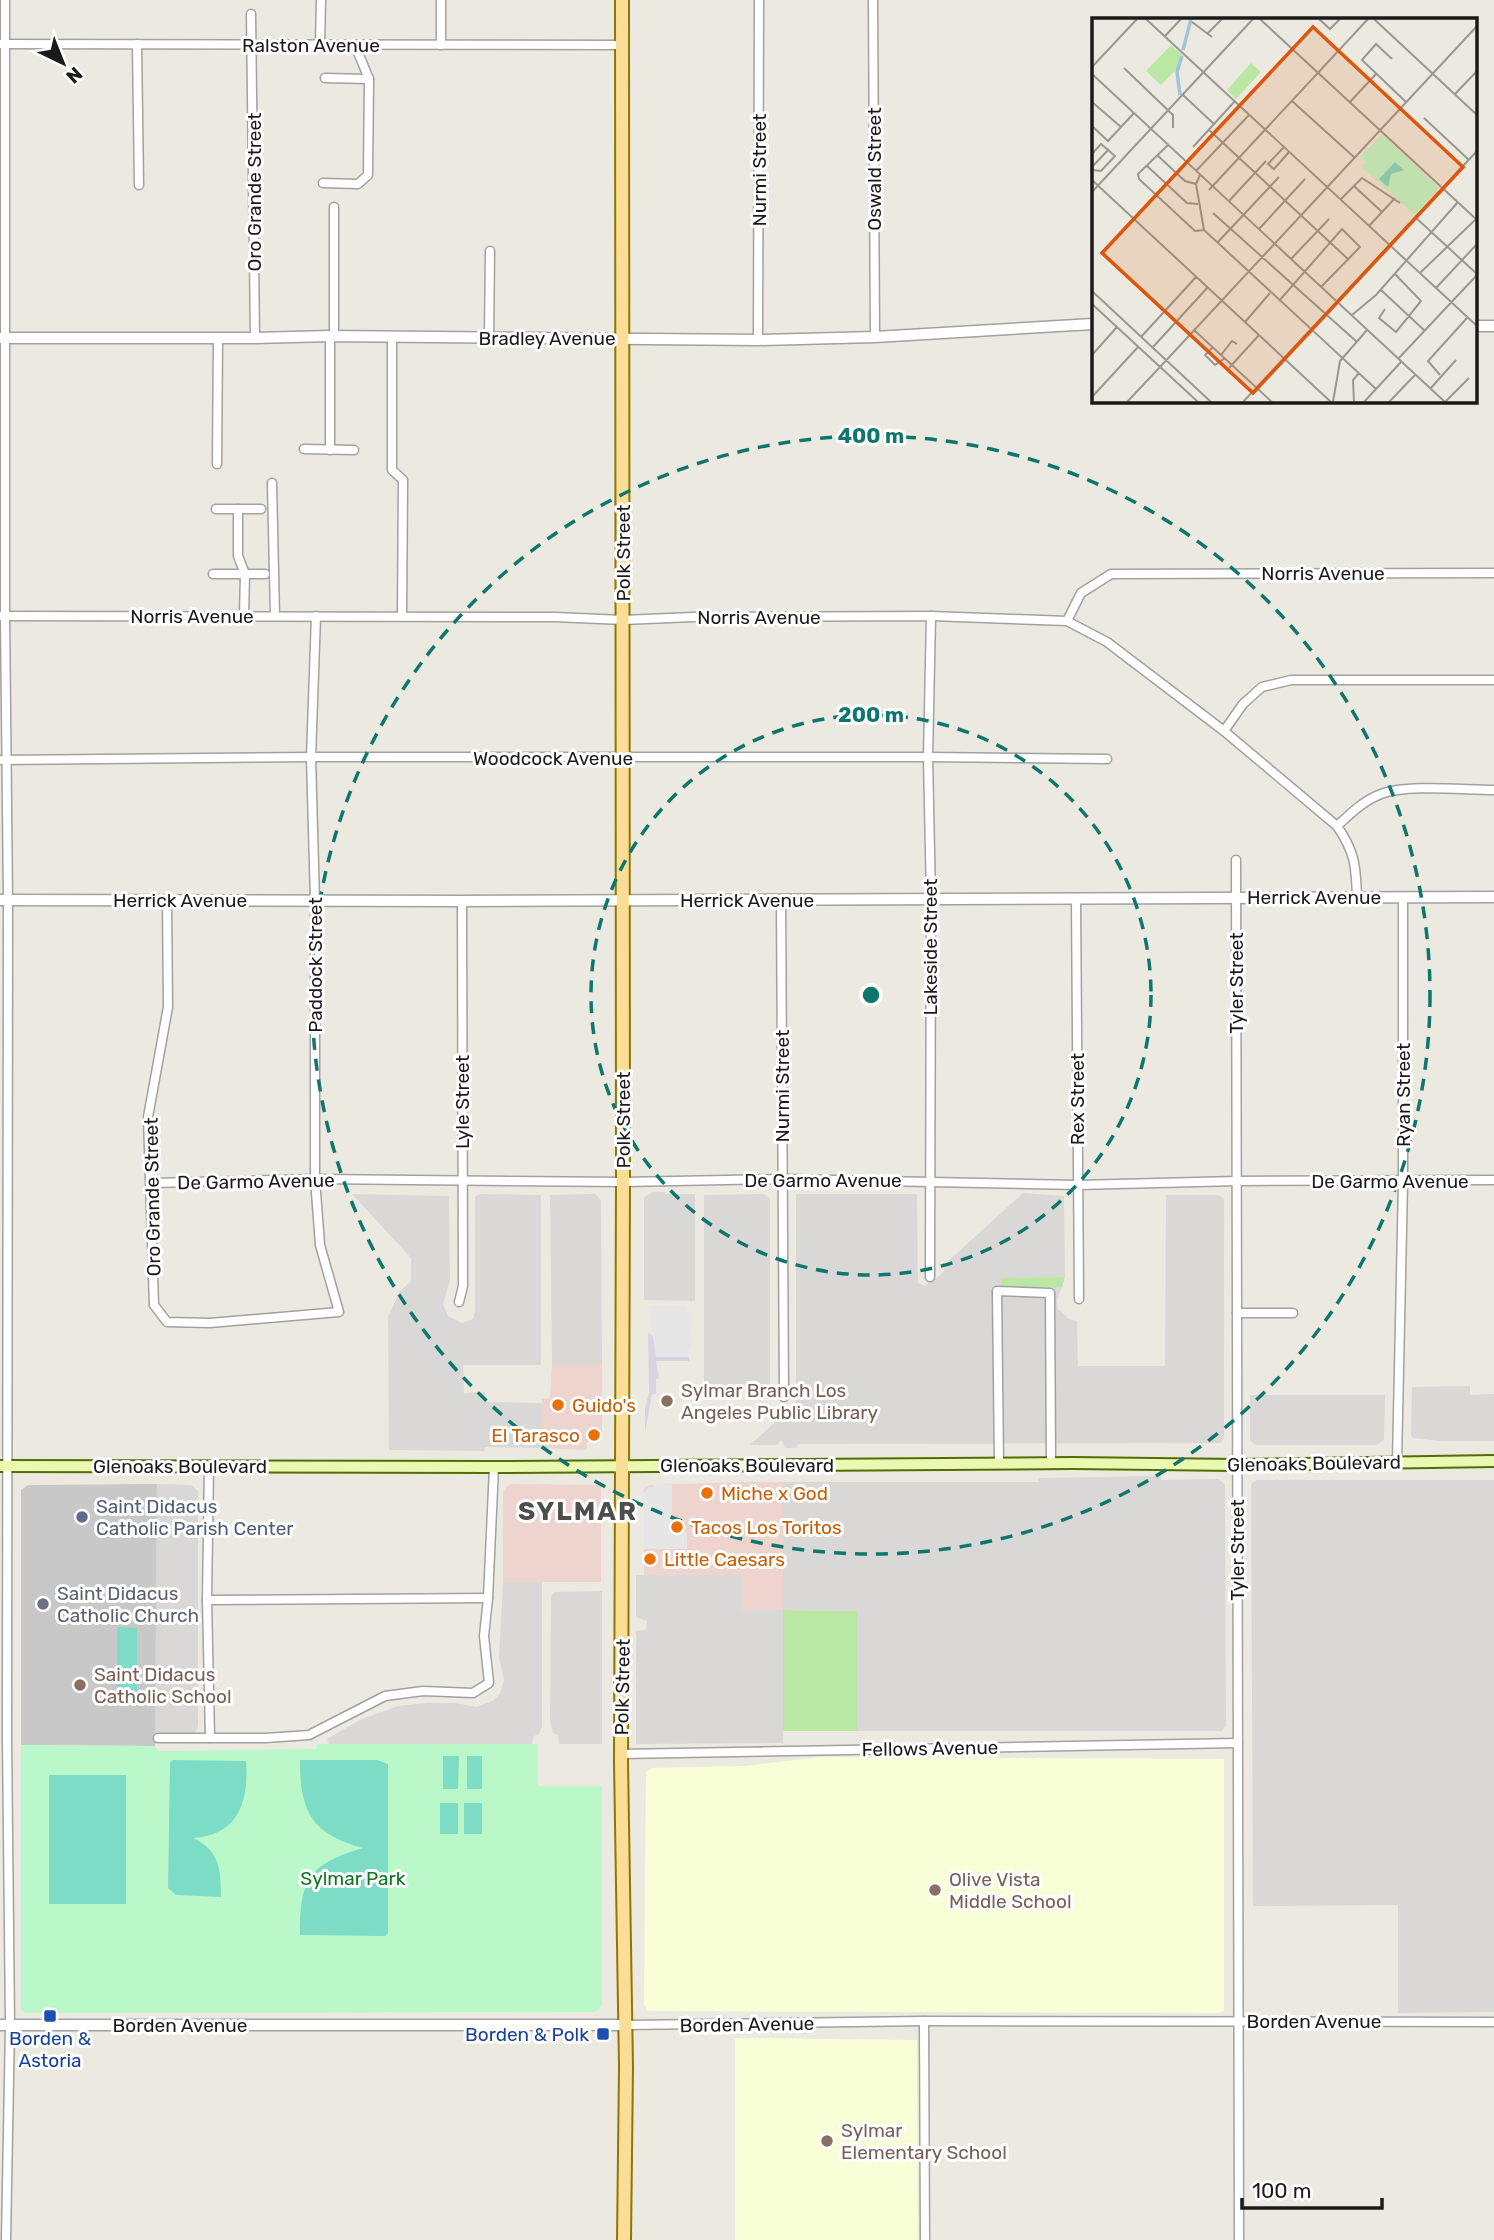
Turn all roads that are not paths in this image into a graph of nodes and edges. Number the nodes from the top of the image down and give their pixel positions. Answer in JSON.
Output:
{"nodes":[{"id":1,"x":5,"y":0,"type":"edge"},
{"id":2,"x":321,"y":0,"type":"edge"},
{"id":3,"x":441,"y":0,"type":"edge"},
{"id":4,"x":622,"y":0,"type":"edge"},
{"id":5,"x":759,"y":0,"type":"edge"},
{"id":6,"x":873,"y":0,"type":"edge"},
{"id":7,"x":251,"y":14,"type":"dead end"},
{"id":8,"x":2,"y":44,"type":"edge"},
{"id":9,"x":137,"y":44,"type":"junction"},
{"id":10,"x":253,"y":45,"type":"junction"},
{"id":11,"x":320,"y":45,"type":"junction"},
{"id":12,"x":355,"y":45,"type":"junction"},
{"id":13,"x":440,"y":45,"type":"junction"},
{"id":14,"x":622,"y":45,"type":"junction"},
{"id":15,"x":325,"y":78,"type":"dead end"},
{"id":16,"x":369,"y":79,"type":"junction"},
{"id":17,"x":323,"y":183,"type":"dead end"},
{"id":18,"x":139,"y":185,"type":"dead end"},
{"id":19,"x":334,"y":207,"type":"dead end"},
{"id":20,"x":490,"y":251,"type":"dead end"},
{"id":21,"x":1092,"y":324,"type":"edge"},
{"id":22,"x":1476,"y":326,"type":"edge"},
{"id":23,"x":1494,"y":326,"type":"edge"},
{"id":24,"x":332,"y":336,"type":"junction"},
{"id":25,"x":392,"y":337,"type":"junction"},
{"id":26,"x":489,"y":337,"type":"junction"},
{"id":27,"x":875,"y":337,"type":"junction"},
{"id":28,"x":3,"y":338,"type":"edge"},
{"id":29,"x":218,"y":338,"type":"junction"},
{"id":30,"x":255,"y":338,"type":"junction"},
{"id":31,"x":623,"y":339,"type":"junction"},
{"id":32,"x":758,"y":340,"type":"junction"},
{"id":33,"x":304,"y":449,"type":"dead end"},
{"id":34,"x":330,"y":450,"type":"junction"},
{"id":35,"x":354,"y":450,"type":"dead end"},
{"id":36,"x":217,"y":464,"type":"dead end"},
{"id":37,"x":272,"y":483,"type":"dead end"},
{"id":38,"x":216,"y":509,"type":"dead end"},
{"id":39,"x":238,"y":509,"type":"junction"},
{"id":40,"x":261,"y":509,"type":"dead end"},
{"id":41,"x":1494,"y":573,"type":"edge"},
{"id":42,"x":245,"y":574,"type":"junction"},
{"id":43,"x":265,"y":574,"type":"dead end"},
{"id":44,"x":213,"y":575,"type":"dead end"},
{"id":45,"x":2,"y":616,"type":"edge"},
{"id":46,"x":244,"y":616,"type":"junction"},
{"id":47,"x":275,"y":616,"type":"junction"},
{"id":48,"x":316,"y":616,"type":"junction"},
{"id":49,"x":402,"y":616,"type":"junction"},
{"id":50,"x":931,"y":616,"type":"junction"},
{"id":51,"x":623,"y":620,"type":"junction"},
{"id":52,"x":1067,"y":621,"type":"junction"},
{"id":53,"x":1494,"y":680,"type":"edge"},
{"id":54,"x":1224,"y":731,"type":"junction"},
{"id":55,"x":312,"y":757,"type":"junction"},
{"id":56,"x":928,"y":757,"type":"junction"},
{"id":57,"x":621,"y":758,"type":"junction"},
{"id":58,"x":1107,"y":759,"type":"dead end"},
{"id":59,"x":3,"y":760,"type":"edge"},
{"id":60,"x":1494,"y":790,"type":"edge"},
{"id":61,"x":1337,"y":826,"type":"junction"},
{"id":62,"x":1236,"y":860,"type":"dead end"},
{"id":63,"x":1236,"y":897,"type":"junction"},
{"id":64,"x":1403,"y":897,"type":"junction"},
{"id":65,"x":1494,"y":897,"type":"edge"},
{"id":66,"x":1357,"y":898,"type":"junction"},
{"id":67,"x":621,"y":899,"type":"junction"},
{"id":68,"x":931,"y":899,"type":"junction"},
{"id":69,"x":1076,"y":899,"type":"junction"},
{"id":70,"x":4,"y":900,"type":"edge"},
{"id":71,"x":167,"y":900,"type":"junction"},
{"id":72,"x":781,"y":900,"type":"junction"},
{"id":73,"x":315,"y":901,"type":"junction"},
{"id":74,"x":462,"y":901,"type":"junction"},
{"id":75,"x":783,"y":1179,"type":"junction"},
{"id":76,"x":315,"y":1180,"type":"junction"},
{"id":77,"x":462,"y":1180,"type":"junction"},
{"id":78,"x":1494,"y":1180,"type":"edge"},
{"id":79,"x":930,"y":1181,"type":"junction"},
{"id":80,"x":1237,"y":1181,"type":"junction"},
{"id":81,"x":623,"y":1182,"type":"junction"},
{"id":82,"x":1402,"y":1182,"type":"junction"},
{"id":83,"x":152,"y":1184,"type":"junction"},
{"id":84,"x":1078,"y":1185,"type":"junction"},
{"id":85,"x":930,"y":1277,"type":"dead end"},
{"id":86,"x":1079,"y":1300,"type":"dead end"},
{"id":87,"x":459,"y":1302,"type":"dead end"},
{"id":88,"x":1237,"y":1313,"type":"junction"},
{"id":89,"x":1293,"y":1313,"type":"dead end"},
{"id":90,"x":167,"y":1322,"type":"joint"},
{"id":91,"x":784,"y":1397,"type":"dead end"},
{"id":92,"x":1494,"y":1461,"type":"edge"},
{"id":93,"x":1397,"y":1462,"type":"junction"},
{"id":94,"x":999,"y":1463,"type":"junction"},
{"id":95,"x":1051,"y":1463,"type":"junction"},
{"id":96,"x":622,"y":1465,"type":"junction"},
{"id":97,"x":1237,"y":1465,"type":"junction"},
{"id":98,"x":3,"y":1466,"type":"edge"},
{"id":99,"x":209,"y":1466,"type":"junction"},
{"id":100,"x":494,"y":1467,"type":"junction"},
{"id":101,"x":488,"y":1598,"type":"junction"},
{"id":102,"x":206,"y":1600,"type":"junction"},
{"id":103,"x":3,"y":1738,"type":"edge"},
{"id":104,"x":158,"y":1738,"type":"dead end"},
{"id":105,"x":210,"y":1738,"type":"junction"},
{"id":106,"x":1238,"y":1743,"type":"junction"},
{"id":107,"x":621,"y":1754,"type":"junction"},
{"id":108,"x":1238,"y":2020,"type":"junction"},
{"id":109,"x":924,"y":2021,"type":"junction"},
{"id":110,"x":1494,"y":2022,"type":"edge"},
{"id":111,"x":5,"y":2025,"type":"edge"},
{"id":112,"x":625,"y":2025,"type":"junction"},
{"id":113,"x":6,"y":2240,"type":"edge"},
{"id":114,"x":624,"y":2240,"type":"edge"},
{"id":115,"x":925,"y":2240,"type":"edge"},
{"id":116,"x":1239,"y":2240,"type":"edge"}],
"edges":[{"from":1,"to":8,"type":"street"},
{"from":2,"to":11,"type":"street"},
{"from":3,"to":13,"type":"street"},
{"from":4,"to":14,"type":"main road","name":"Polk Street"},
{"from":5,"to":32,"type":"street","name":"Nurmi Street"},
{"from":6,"to":27,"type":"street","name":"Oswald Street"},
{"from":7,"to":10,"type":"street","name":"Oro Grande Street"},
{"from":8,"to":9,"type":"street","name":"Ralston Avenue"},
{"from":8,"to":28,"type":"street"},
{"from":9,"to":10,"type":"street","name":"Ralston Avenue"},
{"from":9,"to":18,"type":"street"},
{"from":10,"to":11,"type":"street","name":"Ralston Avenue"},
{"from":10,"to":30,"type":"street","name":"Oro Grande Street"},
{"from":11,"to":12,"type":"street","name":"Ralston Avenue"},
{"from":12,"to":13,"type":"street","name":"Ralston Avenue"},
{"from":12,"to":16,"type":"street"},
{"from":13,"to":14,"type":"street","name":"Ralston Avenue"},
{"from":14,"to":31,"type":"main road","name":"Polk Street"},
{"from":15,"to":16,"type":"street"},
{"from":16,"to":17,"type":"street"},
{"from":19,"to":24,"type":"street"},
{"from":20,"to":26,"type":"street"},
{"from":21,"to":27,"type":"street","name":"Bradley Avenue"},
{"from":22,"to":23,"type":"street"},
{"from":24,"to":25,"type":"street","name":"Bradley Avenue"},
{"from":24,"to":30,"type":"street","name":"Bradley Avenue"},
{"from":24,"to":34,"type":"street"},
{"from":25,"to":26,"type":"street","name":"Bradley Avenue"},
{"from":25,"to":49,"type":"street"},
{"from":26,"to":31,"type":"street","name":"Bradley Avenue"},
{"from":27,"to":32,"type":"street","name":"Bradley Avenue"},
{"from":28,"to":29,"type":"street","name":"Bradley Avenue"},
{"from":28,"to":45,"type":"street"},
{"from":29,"to":30,"type":"street","name":"Bradley Avenue"},
{"from":29,"to":36,"type":"street"},
{"from":31,"to":32,"type":"street","name":"Bradley Avenue"},
{"from":31,"to":51,"type":"main road","name":"Polk Street"},
{"from":33,"to":34,"type":"street"},
{"from":34,"to":35,"type":"street"},
{"from":37,"to":47,"type":"street"},
{"from":38,"to":39,"type":"street"},
{"from":39,"to":40,"type":"street"},
{"from":39,"to":42,"type":"street"},
{"from":41,"to":52,"type":"street","name":"Norris Avenue"},
{"from":42,"to":43,"type":"street"},
{"from":42,"to":44,"type":"street"},
{"from":42,"to":46,"type":"street"},
{"from":45,"to":46,"type":"street","name":"Norris Avenue"},
{"from":45,"to":59,"type":"street"},
{"from":46,"to":47,"type":"street","name":"Norris Avenue"},
{"from":47,"to":48,"type":"street","name":"Norris Avenue"},
{"from":48,"to":49,"type":"street","name":"Norris Avenue"},
{"from":48,"to":55,"type":"street","name":"Paddock Street"},
{"from":49,"to":51,"type":"street","name":"Norris Avenue"},
{"from":50,"to":51,"type":"street","name":"Norris Avenue"},
{"from":50,"to":52,"type":"street","name":"Norris Avenue"},
{"from":50,"to":56,"type":"street","name":"Lakeside Street"},
{"from":51,"to":57,"type":"main road","name":"Polk Street"},
{"from":52,"to":54,"type":"street"},
{"from":53,"to":54,"type":"street"},
{"from":54,"to":61,"type":"street"},
{"from":55,"to":57,"type":"street","name":"Woodcock Avenue"},
{"from":55,"to":59,"type":"street","name":"Woodcock Avenue"},
{"from":55,"to":73,"type":"street","name":"Paddock Street"},
{"from":56,"to":57,"type":"street","name":"Woodcock Avenue"},
{"from":56,"to":58,"type":"street","name":"Woodcock Avenue"},
{"from":56,"to":68,"type":"street","name":"Lakeside Street"},
{"from":57,"to":67,"type":"main road","name":"Polk Street"},
{"from":59,"to":70,"type":"street"},
{"from":60,"to":61,"type":"street"},
{"from":61,"to":66,"type":"street"},
{"from":62,"to":63,"type":"street","name":"Tyler Street"},
{"from":63,"to":66,"type":"street","name":"Herrick Avenue"},
{"from":63,"to":69,"type":"street","name":"Herrick Avenue"},
{"from":63,"to":80,"type":"street","name":"Tyler Street"},
{"from":64,"to":65,"type":"street","name":"Herrick Avenue"},
{"from":64,"to":66,"type":"street","name":"Herrick Avenue"},
{"from":64,"to":82,"type":"street","name":"Ryan Street"},
{"from":67,"to":72,"type":"street","name":"Herrick Avenue"},
{"from":67,"to":74,"type":"street","name":"Herrick Avenue"},
{"from":67,"to":81,"type":"main road","name":"Polk Street"},
{"from":68,"to":69,"type":"street","name":"Herrick Avenue"},
{"from":68,"to":72,"type":"street","name":"Herrick Avenue"},
{"from":68,"to":79,"type":"street","name":"Lakeside Street"},
{"from":69,"to":84,"type":"street","name":"Rex Street"},
{"from":70,"to":71,"type":"street","name":"Herrick Avenue"},
{"from":70,"to":98,"type":"street"},
{"from":71,"to":73,"type":"street","name":"Herrick Avenue"},
{"from":71,"to":83,"type":"street","name":"Oro Grande Street"},
{"from":72,"to":75,"type":"street","name":"Nurmi Street"},
{"from":73,"to":74,"type":"street","name":"Herrick Avenue"},
{"from":73,"to":76,"type":"street","name":"Paddock Street"},
{"from":74,"to":77,"type":"street","name":"Lyle Street"},
{"from":75,"to":79,"type":"street","name":"De Garmo Avenue"},
{"from":75,"to":81,"type":"street","name":"De Garmo Avenue"},
{"from":75,"to":91,"type":"street","name":"Nurmi Street"},
{"from":76,"to":77,"type":"street","name":"De Garmo Avenue"},
{"from":76,"to":83,"type":"street","name":"De Garmo Avenue"},
{"from":76,"to":90,"type":"street","name":"Paddock Street"},
{"from":77,"to":81,"type":"street","name":"De Garmo Avenue"},
{"from":77,"to":87,"type":"street","name":"Lyle Street"},
{"from":78,"to":82,"type":"street","name":"De Garmo Avenue"},
{"from":79,"to":84,"type":"street","name":"De Garmo Avenue"},
{"from":79,"to":85,"type":"street","name":"Lakeside Street"},
{"from":80,"to":82,"type":"street","name":"De Garmo Avenue"},
{"from":80,"to":84,"type":"street","name":"De Garmo Avenue"},
{"from":80,"to":88,"type":"street","name":"Tyler Street"},
{"from":81,"to":96,"type":"main road","name":"Polk Street"},
{"from":82,"to":93,"type":"street","name":"Ryan Street"},
{"from":83,"to":90,"type":"street","name":"Oro Grande Street"},
{"from":84,"to":86,"type":"street","name":"Rex Street"},
{"from":88,"to":89,"type":"street"},
{"from":88,"to":97,"type":"street","name":"Tyler Street"},
{"from":92,"to":93,"type":"main road","name":"Glenoaks Boulevard"},
{"from":93,"to":97,"type":"main road","name":"Glenoaks Boulevard"},
{"from":94,"to":95,"type":"main road","name":"Glenoaks Boulevard"},
{"from":94,"to":95,"type":"street"},
{"from":94,"to":96,"type":"main road","name":"Glenoaks Boulevard"},
{"from":95,"to":97,"type":"main road","name":"Glenoaks Boulevard"},
{"from":96,"to":100,"type":"main road","name":"Glenoaks Boulevard"},
{"from":96,"to":107,"type":"main road","name":"Polk Street"},
{"from":97,"to":106,"type":"street","name":"Tyler Street"},
{"from":98,"to":99,"type":"main road","name":"Glenoaks Boulevard"},
{"from":98,"to":103,"type":"street"},
{"from":99,"to":100,"type":"main road","name":"Glenoaks Boulevard"},
{"from":99,"to":102,"type":"street"},
{"from":100,"to":101,"type":"street"},
{"from":101,"to":102,"type":"street"},
{"from":101,"to":105,"type":"street"},
{"from":102,"to":105,"type":"street"},
{"from":103,"to":111,"type":"street"},
{"from":104,"to":105,"type":"street"},
{"from":106,"to":107,"type":"street","name":"Fellows Avenue"},
{"from":106,"to":108,"type":"street","name":"Tyler Street"},
{"from":107,"to":112,"type":"main road","name":"Polk Street"},
{"from":108,"to":109,"type":"street","name":"Borden Avenue"},
{"from":108,"to":110,"type":"street","name":"Borden Avenue"},
{"from":108,"to":116,"type":"street","name":"Tyler Street"},
{"from":109,"to":112,"type":"street","name":"Borden Avenue"},
{"from":109,"to":115,"type":"street"},
{"from":111,"to":112,"type":"street","name":"Borden Avenue"},
{"from":111,"to":113,"type":"street"},
{"from":112,"to":114,"type":"main road","name":"Polk Street"}]}
